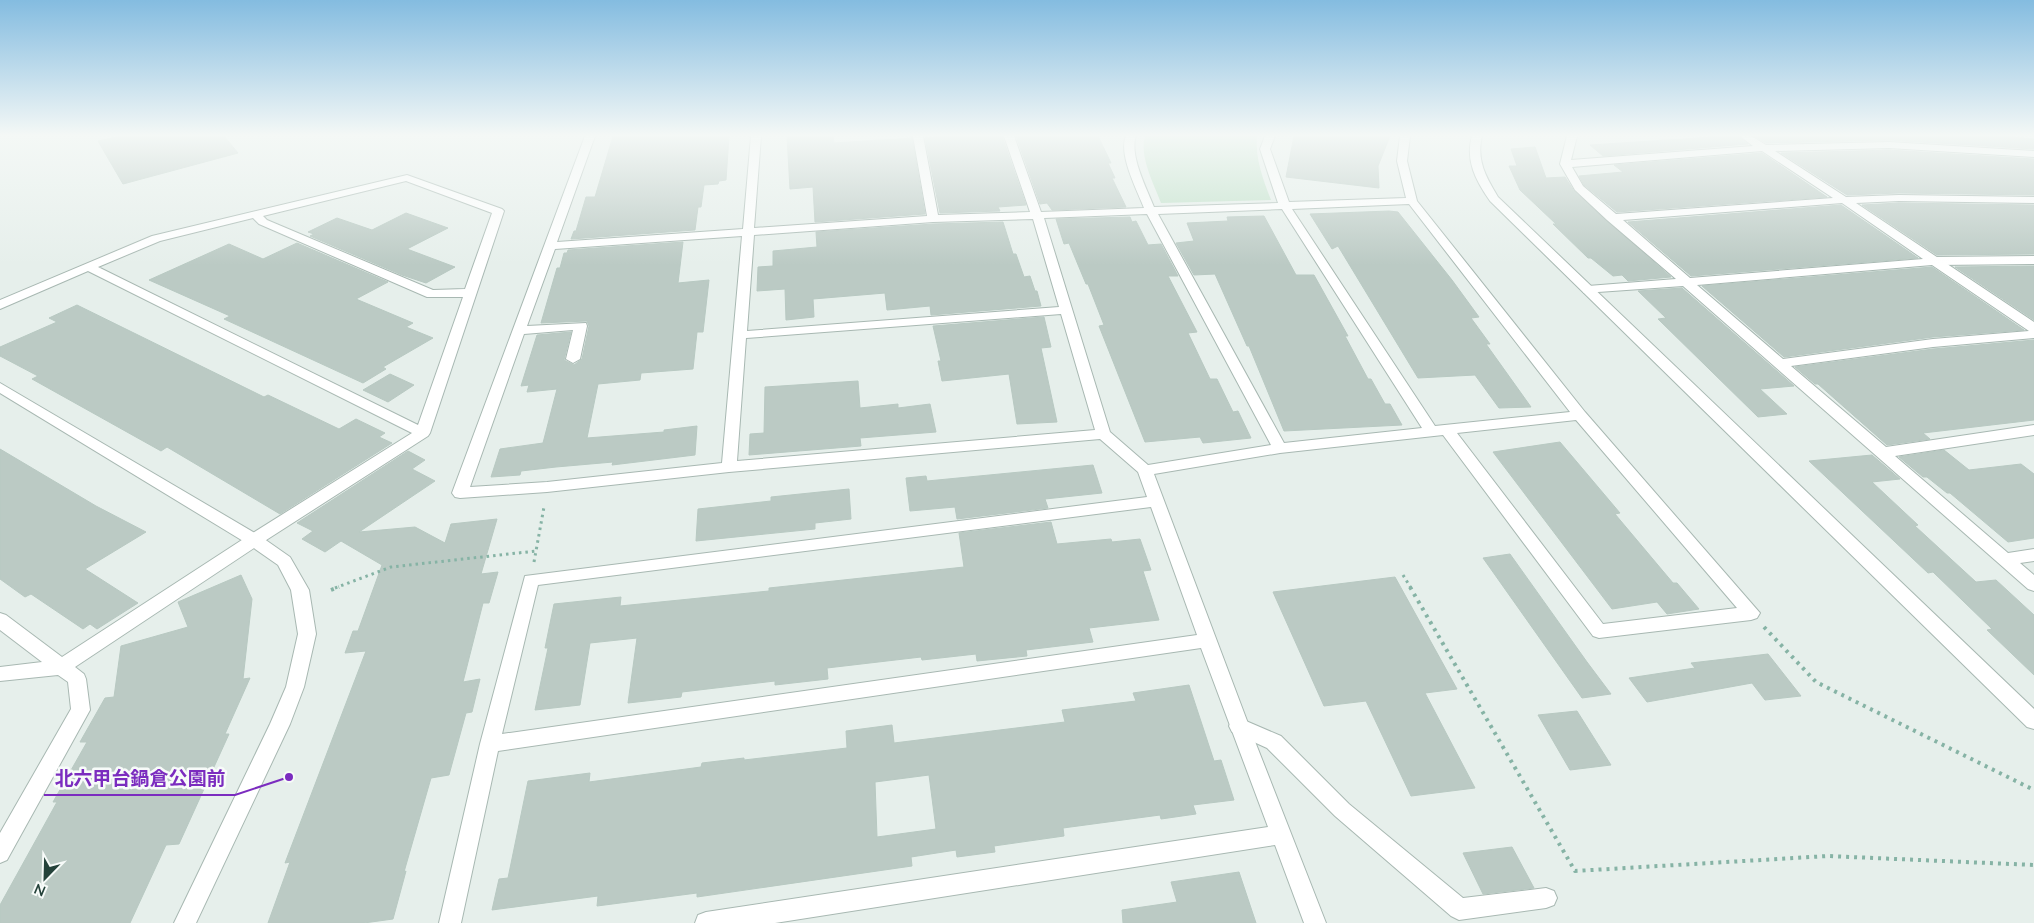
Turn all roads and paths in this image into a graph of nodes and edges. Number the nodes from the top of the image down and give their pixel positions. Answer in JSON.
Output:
{"nodes":[{"id":1,"x":402,"y":179,"type":"edge"},
{"id":2,"x":409,"y":179,"type":"edge"},
{"id":3,"x":574,"y":179,"type":"edge"},
{"id":4,"x":752,"y":179,"type":"edge"},
{"id":5,"x":926,"y":179,"type":"edge"},
{"id":6,"x":1023,"y":179,"type":"edge"},
{"id":7,"x":1138,"y":179,"type":"edge"},
{"id":8,"x":1273,"y":179,"type":"edge"},
{"id":9,"x":1407,"y":179,"type":"edge"},
{"id":10,"x":1481,"y":179,"type":"edge"},
{"id":11,"x":1574,"y":179,"type":"edge"},
{"id":12,"x":1811,"y":179,"type":"edge"},
{"id":13,"x":1844,"y":200,"type":"junction"},
{"id":14,"x":2034,"y":200,"type":"edge"},
{"id":15,"x":1412,"y":201,"type":"junction"},
{"id":16,"x":1285,"y":206,"type":"junction"},
{"id":17,"x":1150,"y":210,"type":"junction"},
{"id":18,"x":1036,"y":214,"type":"junction"},
{"id":19,"x":256,"y":215,"type":"junction"},
{"id":20,"x":1611,"y":218,"type":"junction"},
{"id":21,"x":933,"y":219,"type":"junction"},
{"id":22,"x":747,"y":232,"type":"junction"},
{"id":23,"x":550,"y":246,"type":"junction"},
{"id":24,"x":2034,"y":260,"type":"edge"},
{"id":25,"x":1936,"y":261,"type":"junction"},
{"id":26,"x":89,"y":266,"type":"junction"},
{"id":27,"x":1686,"y":282,"type":"junction"},
{"id":28,"x":1588,"y":290,"type":"junction"},
{"id":29,"x":470,"y":294,"type":"junction"},
{"id":30,"x":0,"y":305,"type":"edge"},
{"id":31,"x":1067,"y":310,"type":"junction"},
{"id":32,"x":2034,"y":328,"type":"edge"},
{"id":33,"x":519,"y":331,"type":"junction"},
{"id":34,"x":2034,"y":334,"type":"edge"},
{"id":35,"x":739,"y":335,"type":"junction"},
{"id":36,"x":573,"y":359,"type":"dead end"},
{"id":37,"x":1782,"y":363,"type":"junction"},
{"id":38,"x":0,"y":387,"type":"edge"},
{"id":39,"x":1580,"y":415,"type":"junction"},
{"id":40,"x":1439,"y":430,"type":"junction"},
{"id":41,"x":2034,"y":430,"type":"edge"},
{"id":42,"x":423,"y":433,"type":"junction"},
{"id":43,"x":1102,"y":434,"type":"junction"},
{"id":44,"x":1280,"y":448,"type":"junction"},
{"id":45,"x":1881,"y":453,"type":"junction"},
{"id":46,"x":729,"y":467,"type":"junction"},
{"id":47,"x":1145,"y":470,"type":"junction"},
{"id":48,"x":547,"y":487,"type":"junction"},
{"id":49,"x":1155,"y":502,"type":"junction"},
{"id":50,"x":254,"y":540,"type":"junction"},
{"id":51,"x":536,"y":551,"type":"junction"},
{"id":52,"x":2034,"y":555,"type":"edge"},
{"id":53,"x":2004,"y":559,"type":"junction"},
{"id":54,"x":1403,"y":575,"type":"dead end"},
{"id":55,"x":531,"y":580,"type":"junction"},
{"id":56,"x":2034,"y":585,"type":"edge"},
{"id":57,"x":331,"y":590,"type":"dead end"},
{"id":58,"x":1751,"y":613,"type":"junction"},
{"id":59,"x":0,"y":620,"type":"edge"},
{"id":60,"x":1207,"y":640,"type":"junction"},
{"id":61,"x":61,"y":666,"type":"junction"},
{"id":62,"x":0,"y":674,"type":"edge"},
{"id":63,"x":2034,"y":722,"type":"edge"},
{"id":64,"x":1239,"y":726,"type":"junction"},
{"id":65,"x":490,"y":744,"type":"junction"},
{"id":66,"x":2034,"y":790,"type":"edge"},
{"id":67,"x":5,"y":835,"type":"edge"},
{"id":68,"x":1280,"y":835,"type":"junction"},
{"id":69,"x":0,"y":853,"type":"edge"},
{"id":70,"x":2034,"y":865,"type":"edge"},
{"id":71,"x":1546,"y":898,"type":"dead end"},
{"id":72,"x":185,"y":923,"type":"edge"},
{"id":73,"x":450,"y":923,"type":"edge"},
{"id":74,"x":706,"y":923,"type":"edge"},
{"id":75,"x":1315,"y":923,"type":"edge"}],
"edges":[{"from":1,"to":19,"type":"street"},
{"from":2,"to":29,"type":"street"},
{"from":3,"to":23,"type":"street"},
{"from":4,"to":22,"type":"street"},
{"from":5,"to":21,"type":"street"},
{"from":6,"to":18,"type":"street"},
{"from":7,"to":17,"type":"street"},
{"from":8,"to":16,"type":"street"},
{"from":9,"to":15,"type":"street"},
{"from":10,"to":28,"type":"street"},
{"from":11,"to":20,"type":"street"},
{"from":12,"to":13,"type":"street"},
{"from":13,"to":14,"type":"street"},
{"from":13,"to":20,"type":"street"},
{"from":13,"to":25,"type":"street"},
{"from":15,"to":16,"type":"street"},
{"from":15,"to":39,"type":"street"},
{"from":16,"to":17,"type":"street"},
{"from":16,"to":40,"type":"street"},
{"from":17,"to":18,"type":"street"},
{"from":17,"to":44,"type":"street"},
{"from":18,"to":21,"type":"street"},
{"from":18,"to":31,"type":"street"},
{"from":19,"to":26,"type":"street"},
{"from":19,"to":29,"type":"street"},
{"from":20,"to":27,"type":"street"},
{"from":21,"to":22,"type":"street"},
{"from":22,"to":23,"type":"street"},
{"from":22,"to":35,"type":"street"},
{"from":23,"to":33,"type":"street"},
{"from":24,"to":25,"type":"street"},
{"from":25,"to":27,"type":"street"},
{"from":25,"to":32,"type":"street"},
{"from":26,"to":30,"type":"street"},
{"from":26,"to":42,"type":"street"},
{"from":27,"to":28,"type":"street"},
{"from":27,"to":37,"type":"street"},
{"from":28,"to":63,"type":"street"},
{"from":29,"to":42,"type":"street"},
{"from":31,"to":35,"type":"street"},
{"from":31,"to":43,"type":"street"},
{"from":33,"to":36,"type":"street"},
{"from":33,"to":48,"type":"street"},
{"from":34,"to":37,"type":"street"},
{"from":35,"to":46,"type":"street"},
{"from":37,"to":45,"type":"street"},
{"from":38,"to":50,"type":"street"},
{"from":39,"to":40,"type":"street"},
{"from":39,"to":58,"type":"street"},
{"from":40,"to":44,"type":"street"},
{"from":40,"to":58,"type":"street"},
{"from":41,"to":45,"type":"street"},
{"from":42,"to":50,"type":"street"},
{"from":43,"to":46,"type":"street"},
{"from":43,"to":47,"type":"street"},
{"from":44,"to":47,"type":"street"},
{"from":45,"to":53,"type":"street"},
{"from":46,"to":48,"type":"street"},
{"from":47,"to":49,"type":"street"},
{"from":48,"to":51,"type":"path"},
{"from":49,"to":55,"type":"street"},
{"from":49,"to":60,"type":"street"},
{"from":50,"to":61,"type":"street"},
{"from":50,"to":72,"type":"street"},
{"from":51,"to":55,"type":"path"},
{"from":51,"to":57,"type":"path"},
{"from":52,"to":53,"type":"street"},
{"from":53,"to":56,"type":"street"},
{"from":54,"to":70,"type":"path"},
{"from":55,"to":65,"type":"street"},
{"from":58,"to":66,"type":"path"},
{"from":59,"to":61,"type":"street"},
{"from":60,"to":64,"type":"street"},
{"from":60,"to":65,"type":"street"},
{"from":61,"to":62,"type":"street"},
{"from":61,"to":67,"type":"street"},
{"from":64,"to":68,"type":"street"},
{"from":64,"to":71,"type":"street"},
{"from":65,"to":73,"type":"street"},
{"from":67,"to":69,"type":"street"},
{"from":68,"to":74,"type":"street"},
{"from":68,"to":75,"type":"street"}]}
